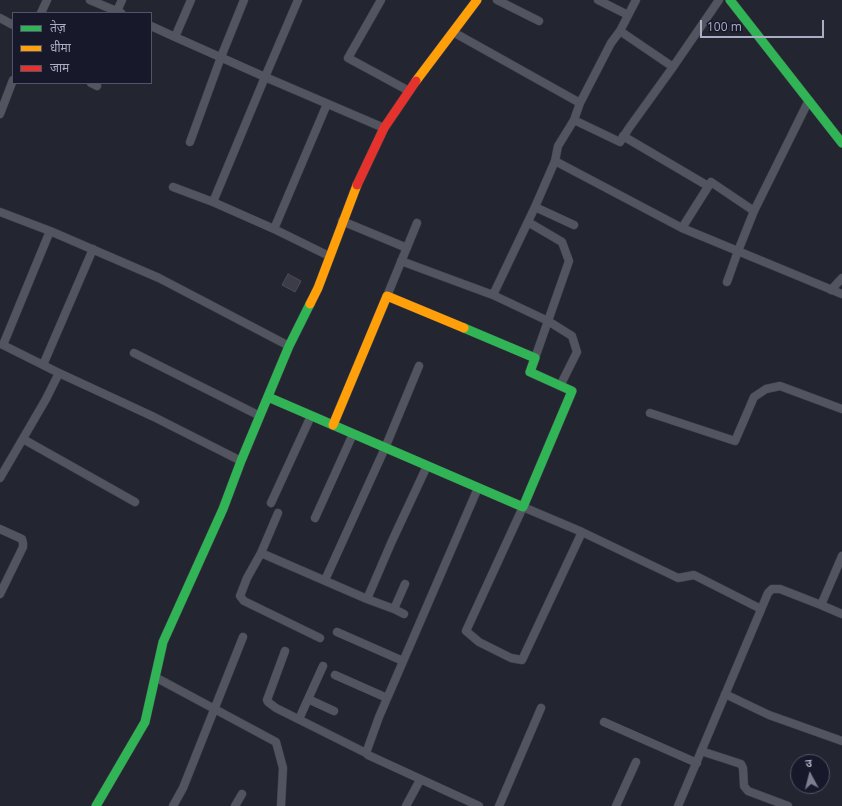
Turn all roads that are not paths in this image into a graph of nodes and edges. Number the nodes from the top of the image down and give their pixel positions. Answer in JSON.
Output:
{"nodes":[{"id":1,"x":47,"y":0,"type":"edge"},
{"id":2,"x":90,"y":0,"type":"edge"},
{"id":3,"x":122,"y":0,"type":"edge"},
{"id":4,"x":191,"y":0,"type":"edge"},
{"id":5,"x":244,"y":0,"type":"edge"},
{"id":6,"x":298,"y":0,"type":"edge"},
{"id":7,"x":381,"y":0,"type":"edge"},
{"id":8,"x":497,"y":0,"type":"edge"},
{"id":9,"x":598,"y":0,"type":"edge"},
{"id":10,"x":636,"y":0,"type":"edge"},
{"id":11,"x":719,"y":0,"type":"edge"},
{"id":12,"x":730,"y":0,"type":"edge"},
{"id":13,"x":473,"y":2,"type":"edge"},
{"id":14,"x":41,"y":12,"type":"edge"},
{"id":15,"x":119,"y":12,"type":"edge"},
{"id":16,"x":628,"y":15,"type":"junction"},
{"id":17,"x":0,"y":18,"type":"edge"},
{"id":18,"x":539,"y":22,"type":"dead end"},
{"id":19,"x":12,"y":24,"type":"edge"},
{"id":20,"x":152,"y":26,"type":"edge"},
{"id":21,"x":620,"y":31,"type":"junction"},
{"id":22,"x":453,"y":32,"type":"junction"},
{"id":23,"x":175,"y":37,"type":"junction"},
{"id":24,"x":221,"y":57,"type":"junction"},
{"id":25,"x":673,"y":67,"type":"junction"},
{"id":26,"x":265,"y":77,"type":"junction"},
{"id":27,"x":12,"y":83,"type":"edge"},
{"id":28,"x":410,"y":90,"type":"junction"},
{"id":29,"x":809,"y":100,"type":"junction"},
{"id":30,"x":580,"y":103,"type":"junction"},
{"id":31,"x":326,"y":104,"type":"junction"},
{"id":32,"x":0,"y":114,"type":"edge"},
{"id":33,"x":574,"y":120,"type":"junction"},
{"id":34,"x":384,"y":128,"type":"junction"},
{"id":35,"x":838,"y":131,"type":"edge"},
{"id":36,"x":624,"y":136,"type":"junction"},
{"id":37,"x":190,"y":142,"type":"dead end"},
{"id":38,"x":842,"y":143,"type":"edge"},
{"id":39,"x":555,"y":161,"type":"junction"},
{"id":40,"x":708,"y":186,"type":"junction"},
{"id":41,"x":173,"y":187,"type":"dead end"},
{"id":42,"x":213,"y":202,"type":"junction"},
{"id":43,"x":535,"y":207,"type":"junction"},
{"id":44,"x":754,"y":211,"type":"junction"},
{"id":45,"x":0,"y":212,"type":"edge"},
{"id":46,"x":342,"y":221,"type":"junction"},
{"id":47,"x":528,"y":222,"type":"junction"},
{"id":48,"x":417,"y":223,"type":"dead end"},
{"id":49,"x":574,"y":225,"type":"dead end"},
{"id":50,"x":682,"y":228,"type":"junction"},
{"id":51,"x":274,"y":229,"type":"junction"},
{"id":52,"x":50,"y":231,"type":"junction"},
{"id":53,"x":407,"y":248,"type":"junction"},
{"id":54,"x":93,"y":249,"type":"junction"},
{"id":55,"x":738,"y":251,"type":"junction"},
{"id":56,"x":329,"y":256,"type":"junction"},
{"id":57,"x":401,"y":261,"type":"junction"},
{"id":58,"x":842,"y":278,"type":"edge"},
{"id":59,"x":727,"y":282,"type":"dead end"},
{"id":60,"x":831,"y":290,"type":"junction"},
{"id":61,"x":842,"y":294,"type":"edge"},
{"id":62,"x":493,"y":295,"type":"junction"},
{"id":63,"x":387,"y":296,"type":"junction"},
{"id":64,"x":548,"y":321,"type":"junction"},
{"id":65,"x":289,"y":346,"type":"junction"},
{"id":66,"x":134,"y":353,"type":"dead end"},
{"id":67,"x":535,"y":358,"type":"junction"},
{"id":68,"x":43,"y":365,"type":"junction"},
{"id":69,"x":419,"y":366,"type":"dead end"},
{"id":70,"x":59,"y":373,"type":"junction"},
{"id":71,"x":560,"y":386,"type":"junction"},
{"id":72,"x":268,"y":397,"type":"junction"},
{"id":73,"x":842,"y":409,"type":"edge"},
{"id":74,"x":650,"y":413,"type":"dead end"},
{"id":75,"x":260,"y":416,"type":"junction"},
{"id":76,"x":311,"y":416,"type":"junction"},
{"id":77,"x":333,"y":425,"type":"junction"},
{"id":78,"x":353,"y":434,"type":"junction"},
{"id":79,"x":23,"y":439,"type":"junction"},
{"id":80,"x":386,"y":448,"type":"junction"},
{"id":81,"x":241,"y":461,"type":"junction"},
{"id":82,"x":427,"y":466,"type":"junction"},
{"id":83,"x":0,"y":478,"type":"edge"},
{"id":84,"x":478,"y":488,"type":"junction"},
{"id":85,"x":135,"y":502,"type":"dead end"},
{"id":86,"x":271,"y":503,"type":"dead end"},
{"id":87,"x":523,"y":507,"type":"junction"},
{"id":88,"x":278,"y":512,"type":"dead end"},
{"id":89,"x":315,"y":518,"type":"dead end"},
{"id":90,"x":0,"y":529,"type":"edge"},
{"id":91,"x":582,"y":532,"type":"junction"},
{"id":92,"x":261,"y":553,"type":"junction"},
{"id":93,"x":842,"y":556,"type":"edge"},
{"id":94,"x":324,"y":580,"type":"junction"},
{"id":95,"x":405,"y":584,"type":"dead end"},
{"id":96,"x":0,"y":594,"type":"edge"},
{"id":97,"x":367,"y":599,"type":"junction"},
{"id":98,"x":821,"y":605,"type":"junction"},
{"id":99,"x":394,"y":609,"type":"junction"},
{"id":100,"x":761,"y":609,"type":"junction"},
{"id":101,"x":404,"y":614,"type":"dead end"},
{"id":102,"x":842,"y":614,"type":"edge"},
{"id":103,"x":337,"y":632,"type":"dead end"},
{"id":104,"x":243,"y":636,"type":"dead end"},
{"id":105,"x":320,"y":638,"type":"dead end"},
{"id":106,"x":285,"y":651,"type":"dead end"},
{"id":107,"x":403,"y":661,"type":"junction"},
{"id":108,"x":323,"y":666,"type":"dead end"},
{"id":109,"x":335,"y":675,"type":"dead end"},
{"id":110,"x":155,"y":677,"type":"junction"},
{"id":111,"x":725,"y":694,"type":"junction"},
{"id":112,"x":388,"y":698,"type":"junction"},
{"id":113,"x":308,"y":699,"type":"junction"},
{"id":114,"x":214,"y":708,"type":"junction"},
{"id":115,"x":541,"y":708,"type":"dead end"},
{"id":116,"x":334,"y":711,"type":"dead end"},
{"id":117,"x":299,"y":719,"type":"junction"},
{"id":118,"x":604,"y":722,"type":"dead end"},
{"id":119,"x":842,"y":741,"type":"edge"},
{"id":120,"x":701,"y":751,"type":"junction"},
{"id":121,"x":366,"y":753,"type":"junction"},
{"id":122,"x":636,"y":762,"type":"dead end"},
{"id":123,"x":696,"y":763,"type":"junction"},
{"id":124,"x":420,"y":780,"type":"junction"},
{"id":125,"x":242,"y":794,"type":"dead end"},
{"id":126,"x":465,"y":803,"type":"edge"},
{"id":127,"x":96,"y":806,"type":"edge"},
{"id":128,"x":173,"y":806,"type":"edge"},
{"id":129,"x":235,"y":806,"type":"edge"},
{"id":130,"x":281,"y":806,"type":"edge"},
{"id":131,"x":406,"y":806,"type":"edge"},
{"id":132,"x":479,"y":806,"type":"edge"},
{"id":133,"x":499,"y":806,"type":"edge"},
{"id":134,"x":616,"y":806,"type":"edge"},
{"id":135,"x":678,"y":806,"type":"edge"},
{"id":136,"x":788,"y":806,"type":"edge"}],
"edges":[{"from":1,"to":14,"type":"street"},
{"from":2,"to":15,"type":"street"},
{"from":3,"to":15,"type":"street"},
{"from":4,"to":23,"type":"street"},
{"from":5,"to":24,"type":"street"},
{"from":6,"to":26,"type":"street"},
{"from":7,"to":28,"type":"street"},
{"from":8,"to":18,"type":"street"},
{"from":9,"to":16,"type":"street"},
{"from":10,"to":16,"type":"street"},
{"from":11,"to":25,"type":"street"},
{"from":12,"to":29,"type":"street"},
{"from":13,"to":22,"type":"street"},
{"from":16,"to":21,"type":"street"},
{"from":17,"to":19,"type":"street"},
{"from":20,"to":23,"type":"street"},
{"from":21,"to":25,"type":"street"},
{"from":21,"to":30,"type":"street"},
{"from":22,"to":28,"type":"street"},
{"from":22,"to":30,"type":"street"},
{"from":23,"to":24,"type":"street"},
{"from":24,"to":26,"type":"street"},
{"from":24,"to":37,"type":"street"},
{"from":25,"to":36,"type":"street"},
{"from":26,"to":31,"type":"street"},
{"from":26,"to":42,"type":"street"},
{"from":27,"to":32,"type":"street"},
{"from":28,"to":34,"type":"street"},
{"from":29,"to":35,"type":"street"},
{"from":29,"to":44,"type":"street"},
{"from":30,"to":33,"type":"street"},
{"from":31,"to":34,"type":"street"},
{"from":31,"to":51,"type":"street"},
{"from":33,"to":36,"type":"street"},
{"from":33,"to":39,"type":"street"},
{"from":34,"to":46,"type":"street"},
{"from":35,"to":38,"type":"street"},
{"from":36,"to":40,"type":"street"},
{"from":39,"to":43,"type":"street"},
{"from":39,"to":50,"type":"street"},
{"from":40,"to":44,"type":"street"},
{"from":40,"to":50,"type":"street"},
{"from":41,"to":42,"type":"street"},
{"from":42,"to":51,"type":"street"},
{"from":43,"to":47,"type":"street"},
{"from":43,"to":49,"type":"street"},
{"from":44,"to":55,"type":"street"},
{"from":45,"to":52,"type":"street"},
{"from":46,"to":53,"type":"street"},
{"from":46,"to":56,"type":"street"},
{"from":47,"to":62,"type":"street"},
{"from":47,"to":64,"type":"street"},
{"from":48,"to":53,"type":"street"},
{"from":50,"to":55,"type":"street"},
{"from":51,"to":56,"type":"street"},
{"from":52,"to":54,"type":"street"},
{"from":52,"to":68,"type":"street"},
{"from":53,"to":57,"type":"street"},
{"from":54,"to":65,"type":"street"},
{"from":54,"to":68,"type":"street"},
{"from":55,"to":59,"type":"street"},
{"from":55,"to":60,"type":"street"},
{"from":56,"to":65,"type":"street"},
{"from":57,"to":62,"type":"street"},
{"from":57,"to":63,"type":"street"},
{"from":58,"to":60,"type":"street"},
{"from":60,"to":61,"type":"street"},
{"from":62,"to":64,"type":"street"},
{"from":63,"to":67,"type":"street"},
{"from":63,"to":77,"type":"street"},
{"from":64,"to":67,"type":"street"},
{"from":64,"to":71,"type":"street"},
{"from":65,"to":72,"type":"street"},
{"from":66,"to":75,"type":"street"},
{"from":67,"to":71,"type":"street"},
{"from":68,"to":70,"type":"street"},
{"from":69,"to":80,"type":"street"},
{"from":70,"to":79,"type":"street"},
{"from":70,"to":81,"type":"street"},
{"from":71,"to":87,"type":"street"},
{"from":72,"to":75,"type":"street"},
{"from":72,"to":76,"type":"street"},
{"from":73,"to":74,"type":"street"},
{"from":75,"to":81,"type":"street"},
{"from":76,"to":77,"type":"street"},
{"from":76,"to":86,"type":"street"},
{"from":77,"to":78,"type":"street"},
{"from":78,"to":80,"type":"street"},
{"from":78,"to":89,"type":"street"},
{"from":79,"to":83,"type":"street"},
{"from":79,"to":85,"type":"street"},
{"from":80,"to":82,"type":"street"},
{"from":80,"to":94,"type":"street"},
{"from":81,"to":110,"type":"street"},
{"from":82,"to":84,"type":"street"},
{"from":82,"to":97,"type":"street"},
{"from":84,"to":87,"type":"street"},
{"from":84,"to":107,"type":"street"},
{"from":87,"to":91,"type":"street"},
{"from":87,"to":91,"type":"street"},
{"from":88,"to":92,"type":"street"},
{"from":90,"to":96,"type":"street"},
{"from":91,"to":100,"type":"street"},
{"from":92,"to":94,"type":"street"},
{"from":92,"to":105,"type":"street"},
{"from":93,"to":98,"type":"street"},
{"from":94,"to":97,"type":"street"},
{"from":95,"to":99,"type":"street"},
{"from":97,"to":99,"type":"street"},
{"from":98,"to":100,"type":"street"},
{"from":98,"to":102,"type":"street"},
{"from":99,"to":101,"type":"street"},
{"from":100,"to":111,"type":"street"},
{"from":103,"to":107,"type":"street"},
{"from":104,"to":114,"type":"street"},
{"from":106,"to":117,"type":"street"},
{"from":107,"to":112,"type":"street"},
{"from":108,"to":113,"type":"street"},
{"from":109,"to":112,"type":"street"},
{"from":110,"to":114,"type":"street"},
{"from":110,"to":127,"type":"street"},
{"from":111,"to":119,"type":"street"},
{"from":111,"to":120,"type":"street"},
{"from":112,"to":121,"type":"street"},
{"from":113,"to":116,"type":"street"},
{"from":113,"to":117,"type":"street"},
{"from":114,"to":128,"type":"street"},
{"from":114,"to":130,"type":"street"},
{"from":115,"to":133,"type":"street"},
{"from":117,"to":121,"type":"street"},
{"from":118,"to":123,"type":"street"},
{"from":120,"to":123,"type":"street"},
{"from":120,"to":136,"type":"street"},
{"from":121,"to":124,"type":"street"},
{"from":122,"to":134,"type":"street"},
{"from":123,"to":135,"type":"street"},
{"from":124,"to":126,"type":"street"},
{"from":124,"to":131,"type":"street"},
{"from":125,"to":129,"type":"street"},
{"from":126,"to":132,"type":"street"}]}
